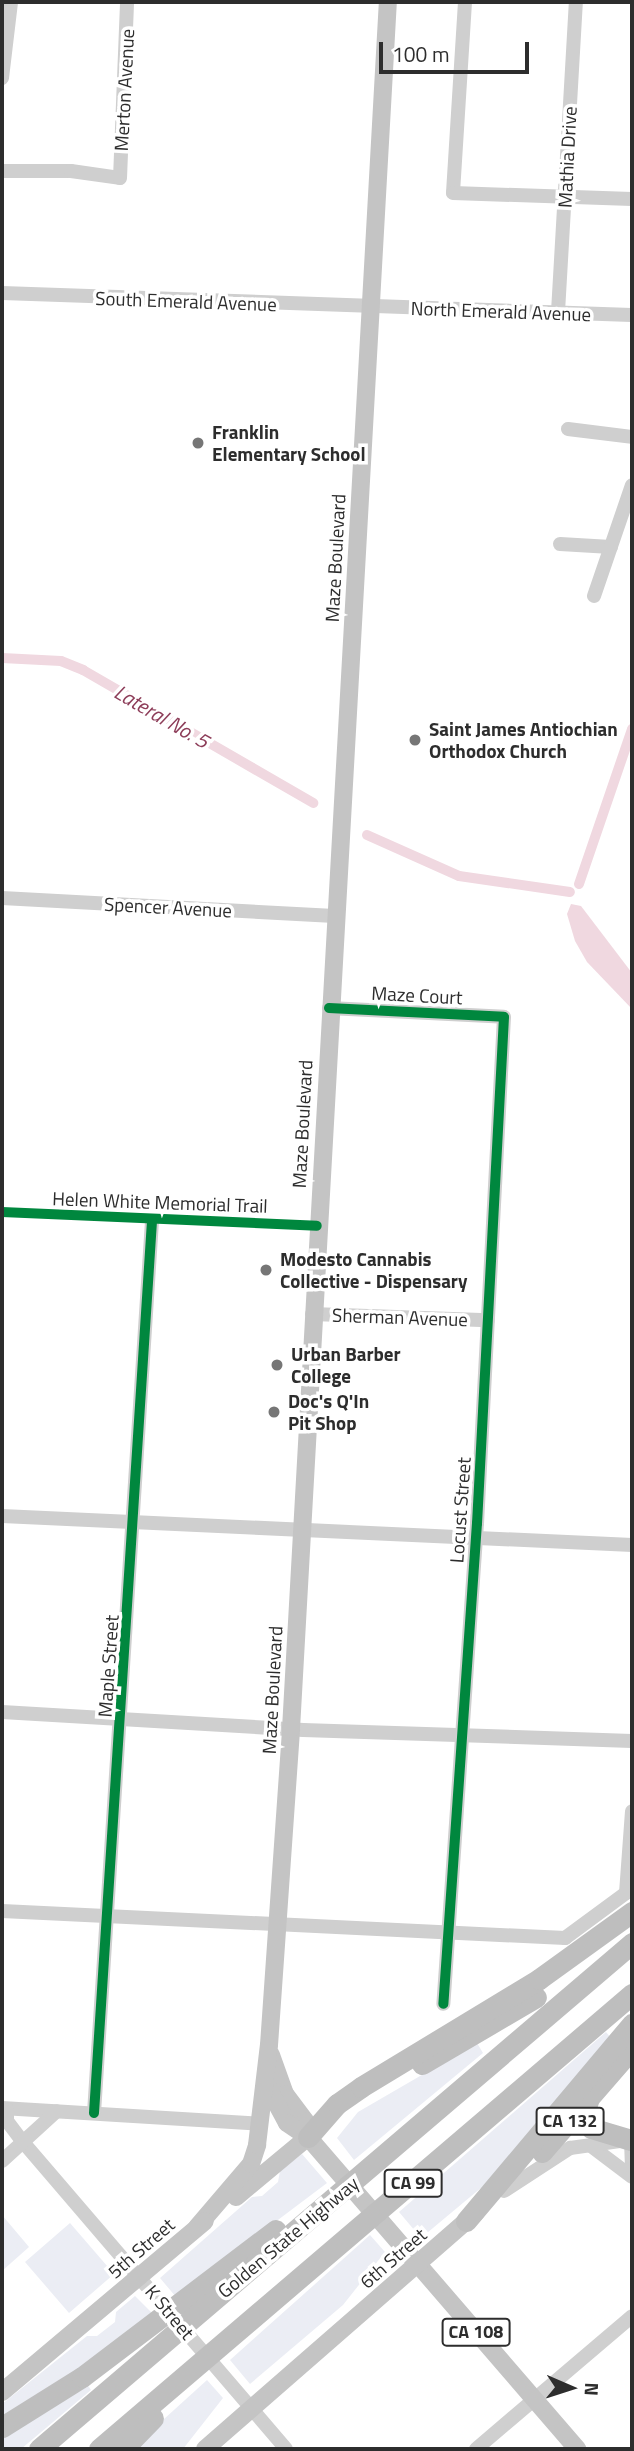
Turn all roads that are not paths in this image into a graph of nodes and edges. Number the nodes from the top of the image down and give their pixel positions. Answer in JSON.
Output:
{"nodes":[{"id":1,"x":11,"y":2,"type":"edge"},
{"id":2,"x":127,"y":2,"type":"edge"},
{"id":3,"x":388,"y":2,"type":"edge"},
{"id":4,"x":465,"y":2,"type":"edge"},
{"id":5,"x":576,"y":2,"type":"edge"},
{"id":6,"x":3,"y":59,"type":"edge"},
{"id":7,"x":2,"y":78,"type":"edge"},
{"id":8,"x":2,"y":171,"type":"edge"},
{"id":9,"x":564,"y":197,"type":"junction"},
{"id":10,"x":632,"y":199,"type":"edge"},
{"id":11,"x":2,"y":293,"type":"edge"},
{"id":12,"x":370,"y":307,"type":"junction"},
{"id":13,"x":558,"y":312,"type":"junction"},
{"id":14,"x":632,"y":315,"type":"edge"},
{"id":15,"x":568,"y":429,"type":"dead end"},
{"id":16,"x":632,"y":436,"type":"edge"},
{"id":17,"x":632,"y":485,"type":"edge"},
{"id":18,"x":560,"y":544,"type":"dead end"},
{"id":19,"x":611,"y":547,"type":"junction"},
{"id":20,"x":594,"y":596,"type":"dead end"},
{"id":21,"x":2,"y":898,"type":"edge"},
{"id":22,"x":335,"y":916,"type":"junction"},
{"id":23,"x":330,"y":1007,"type":"junction"},
{"id":24,"x":504,"y":1017,"type":"joint"},
{"id":25,"x":152,"y":1222,"type":"dead end"},
{"id":26,"x":312,"y":1314,"type":"junction"},
{"id":27,"x":488,"y":1320,"type":"junction"},
{"id":28,"x":2,"y":1516,"type":"edge"},
{"id":29,"x":135,"y":1522,"type":"junction"},
{"id":30,"x":301,"y":1531,"type":"junction"},
{"id":31,"x":476,"y":1539,"type":"junction"},
{"id":32,"x":632,"y":1545,"type":"edge"},
{"id":33,"x":2,"y":1712,"type":"edge"},
{"id":34,"x":122,"y":1719,"type":"junction"},
{"id":35,"x":291,"y":1729,"type":"junction"},
{"id":36,"x":461,"y":1735,"type":"junction"},
{"id":37,"x":632,"y":1741,"type":"edge"},
{"id":38,"x":632,"y":1811,"type":"edge"},
{"id":39,"x":2,"y":1911,"type":"edge"},
{"id":40,"x":632,"y":1912,"type":"edge"},
{"id":41,"x":108,"y":1917,"type":"junction"},
{"id":42,"x":278,"y":1927,"type":"junction"},
{"id":43,"x":632,"y":1933,"type":"edge"},
{"id":44,"x":448,"y":1934,"type":"junction"},
{"id":45,"x":632,"y":1943,"type":"edge"},
{"id":46,"x":632,"y":1994,"type":"edge"},
{"id":47,"x":443,"y":2004,"type":"dead end"},
{"id":48,"x":632,"y":2024,"type":"edge"},
{"id":49,"x":269,"y":2045,"type":"junction"},
{"id":50,"x":632,"y":2048,"type":"edge"},
{"id":51,"x":265,"y":2080,"type":"junction"},
{"id":52,"x":588,"y":2101,"type":"junction"},
{"id":53,"x":5,"y":2108,"type":"edge"},
{"id":54,"x":57,"y":2111,"type":"junction"},
{"id":55,"x":94,"y":2113,"type":"junction"},
{"id":56,"x":260,"y":2124,"type":"junction"},
{"id":57,"x":308,"y":2137,"type":"junction"},
{"id":58,"x":631,"y":2140,"type":"edge"},
{"id":59,"x":23,"y":2142,"type":"junction"},
{"id":60,"x":586,"y":2145,"type":"junction"},
{"id":61,"x":395,"y":2146,"type":"junction"},
{"id":62,"x":2,"y":2161,"type":"edge"},
{"id":63,"x":632,"y":2171,"type":"edge"},
{"id":64,"x":632,"y":2177,"type":"edge"},
{"id":65,"x":504,"y":2191,"type":"junction"},
{"id":66,"x":466,"y":2221,"type":"junction"},
{"id":67,"x":197,"y":2227,"type":"junction"},
{"id":68,"x":420,"y":2264,"type":"junction"},
{"id":69,"x":141,"y":2277,"type":"junction"},
{"id":70,"x":632,"y":2316,"type":"edge"},
{"id":71,"x":192,"y":2371,"type":"junction"},
{"id":72,"x":2,"y":2392,"type":"edge"},
{"id":73,"x":534,"y":2398,"type":"junction"},
{"id":74,"x":252,"y":2409,"type":"junction"},
{"id":75,"x":2,"y":2427,"type":"edge"},
{"id":76,"x":39,"y":2449,"type":"edge"},
{"id":77,"x":99,"y":2449,"type":"edge"},
{"id":78,"x":123,"y":2449,"type":"edge"},
{"id":79,"x":205,"y":2449,"type":"edge"},
{"id":80,"x":286,"y":2449,"type":"edge"},
{"id":81,"x":476,"y":2449,"type":"edge"},
{"id":82,"x":577,"y":2449,"type":"edge"}],
"edges":[{"from":1,"to":6,"type":"street"},
{"from":2,"to":8,"type":"street","name":"Merton Avenue"},
{"from":3,"to":12,"type":"main road","name":"Maze Boulevard"},
{"from":4,"to":9,"type":"street"},
{"from":5,"to":9,"type":"street","name":"Mathia Drive"},
{"from":6,"to":7,"type":"street"},
{"from":9,"to":10,"type":"street"},
{"from":9,"to":13,"type":"street","name":"Mathia Drive"},
{"from":11,"to":12,"type":"street","name":"South Emerald Avenue"},
{"from":12,"to":13,"type":"street","name":"North Emerald Avenue"},
{"from":12,"to":22,"type":"main road","name":"Maze Boulevard"},
{"from":13,"to":14,"type":"street","name":"North Emerald Avenue"},
{"from":15,"to":16,"type":"street"},
{"from":17,"to":19,"type":"street"},
{"from":18,"to":19,"type":"street"},
{"from":19,"to":20,"type":"street"},
{"from":21,"to":22,"type":"street","name":"Spencer Avenue"},
{"from":22,"to":23,"type":"main road","name":"Maze Boulevard"},
{"from":23,"to":24,"type":"street","name":"Maze Court"},
{"from":23,"to":26,"type":"main road","name":"Maze Boulevard"},
{"from":24,"to":27,"type":"street","name":"Locust Street"},
{"from":25,"to":29,"type":"street","name":"Maple Street"},
{"from":26,"to":27,"type":"street","name":"Sherman Avenue"},
{"from":26,"to":30,"type":"main road","name":"Maze Boulevard"},
{"from":27,"to":31,"type":"street","name":"Locust Street"},
{"from":28,"to":29,"type":"street"},
{"from":29,"to":30,"type":"street"},
{"from":29,"to":34,"type":"street","name":"Maple Street"},
{"from":30,"to":31,"type":"street"},
{"from":30,"to":35,"type":"main road","name":"Maze Boulevard"},
{"from":31,"to":32,"type":"street"},
{"from":31,"to":36,"type":"street","name":"Locust Street"},
{"from":33,"to":34,"type":"street"},
{"from":34,"to":35,"type":"street"},
{"from":34,"to":41,"type":"street","name":"Maple Street"},
{"from":35,"to":36,"type":"street"},
{"from":35,"to":42,"type":"main road","name":"Maze Boulevard"},
{"from":36,"to":37,"type":"street"},
{"from":36,"to":44,"type":"street","name":"Locust Street"},
{"from":38,"to":44,"type":"street"},
{"from":39,"to":41,"type":"street"},
{"from":40,"to":57,"type":"highway"},
{"from":41,"to":42,"type":"street"},
{"from":41,"to":55,"type":"street","name":"Maple Street"},
{"from":42,"to":44,"type":"street"},
{"from":42,"to":49,"type":"main road","name":"Maze Boulevard"},
{"from":43,"to":57,"type":"highway"},
{"from":44,"to":47,"type":"street","name":"Locust Street"},
{"from":45,"to":61,"type":"highway","name":"Golden State Highway","number":"CA 99"},
{"from":46,"to":71,"type":"highway","name":"Golden State Highway","number":"CA 99"},
{"from":48,"to":66,"type":"highway"},
{"from":49,"to":51,"type":"main road","name":"Maze Boulevard"},
{"from":49,"to":57,"type":"main road"},
{"from":50,"to":52,"type":"highway","number":"CA 132"},
{"from":51,"to":56,"type":"main road","name":"Maze Boulevard"},
{"from":51,"to":57,"type":"main road"},
{"from":52,"to":58,"type":"highway"},
{"from":52,"to":65,"type":"highway","number":"CA 132"},
{"from":53,"to":54,"type":"street"},
{"from":53,"to":59,"type":"street","name":"K Street"},
{"from":54,"to":55,"type":"street"},
{"from":54,"to":59,"type":"street"},
{"from":55,"to":56,"type":"street"},
{"from":56,"to":67,"type":"main road","name":"Maze Boulevard"},
{"from":57,"to":67,"type":"main road","name":"5th Street"},
{"from":57,"to":68,"type":"main road","number":"CA 108"},
{"from":58,"to":60,"type":"street","name":"6th Street"},
{"from":58,"to":63,"type":"street"},
{"from":59,"to":62,"type":"street"},
{"from":59,"to":69,"type":"street","name":"K Street"},
{"from":60,"to":64,"type":"street"},
{"from":60,"to":65,"type":"street","name":"6th Street"},
{"from":61,"to":75,"type":"highway"},
{"from":61,"to":76,"type":"highway","name":"Golden State Highway","number":"CA 99"},
{"from":65,"to":66,"type":"main road","name":"6th Street","number":"CA 132"},
{"from":66,"to":68,"type":"main road","name":"6th Street","number":"CA 132"},
{"from":67,"to":69,"type":"main road","name":"5th Street"},
{"from":68,"to":73,"type":"main road","number":"CA 108"},
{"from":68,"to":74,"type":"main road","name":"6th Street"},
{"from":69,"to":72,"type":"main road","name":"5th Street"},
{"from":69,"to":74,"type":"street","name":"K Street"},
{"from":70,"to":73,"type":"street"},
{"from":71,"to":77,"type":"highway","name":"Golden State Highway","number":"CA 99"},
{"from":71,"to":78,"type":"highway"},
{"from":73,"to":81,"type":"street"},
{"from":73,"to":82,"type":"main road","number":"CA 108"},
{"from":74,"to":79,"type":"main road","name":"6th Street"},
{"from":74,"to":80,"type":"street","name":"K Street"}]}
